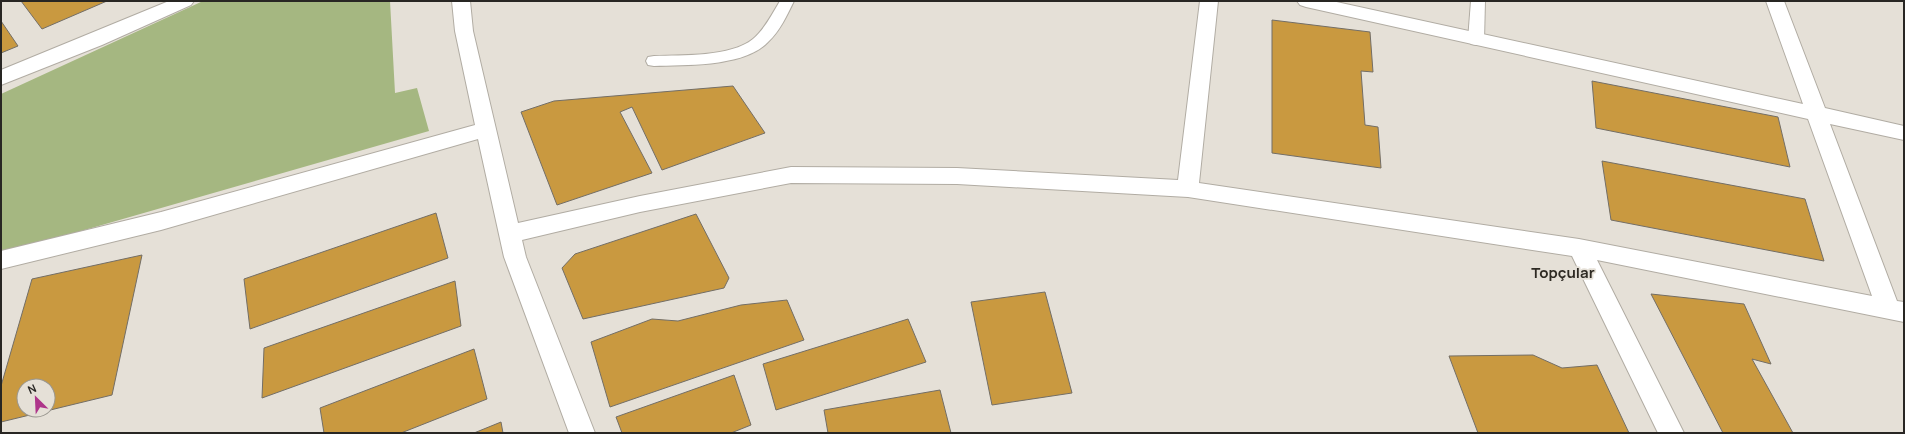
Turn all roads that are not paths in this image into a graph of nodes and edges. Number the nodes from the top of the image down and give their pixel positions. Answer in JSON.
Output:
{"nodes":[{"id":1,"x":185,"y":1,"type":"edge"},
{"id":2,"x":461,"y":1,"type":"edge"},
{"id":3,"x":787,"y":1,"type":"edge"},
{"id":4,"x":1210,"y":1,"type":"edge"},
{"id":5,"x":1306,"y":1,"type":"edge"},
{"id":6,"x":1478,"y":1,"type":"edge"},
{"id":7,"x":1775,"y":1,"type":"edge"},
{"id":8,"x":1476,"y":40,"type":"junction"},
{"id":9,"x":654,"y":61,"type":"dead end"},
{"id":10,"x":1,"y":78,"type":"edge"},
{"id":11,"x":1818,"y":115,"type":"junction"},
{"id":12,"x":486,"y":129,"type":"junction"},
{"id":13,"x":1904,"y":133,"type":"edge"},
{"id":14,"x":1188,"y":189,"type":"junction"},
{"id":15,"x":510,"y":234,"type":"junction"},
{"id":16,"x":1580,"y":248,"type":"junction"},
{"id":17,"x":1,"y":260,"type":"edge"},
{"id":18,"x":1896,"y":310,"type":"edge"},
{"id":19,"x":582,"y":433,"type":"edge"},
{"id":20,"x":1670,"y":433,"type":"edge"}],
"edges":[{"from":1,"to":10,"type":"street"},
{"from":2,"to":12,"type":"street"},
{"from":3,"to":9,"type":"lane"},
{"from":4,"to":14,"type":"street"},
{"from":5,"to":8,"type":"street"},
{"from":6,"to":8,"type":"lane"},
{"from":7,"to":11,"type":"street"},
{"from":8,"to":11,"type":"street"},
{"from":11,"to":13,"type":"street"},
{"from":11,"to":18,"type":"street"},
{"from":12,"to":15,"type":"street"},
{"from":12,"to":17,"type":"street"},
{"from":14,"to":15,"type":"street"},
{"from":14,"to":16,"type":"street"},
{"from":15,"to":19,"type":"street"},
{"from":16,"to":18,"type":"street"},
{"from":16,"to":20,"type":"street"}]}
